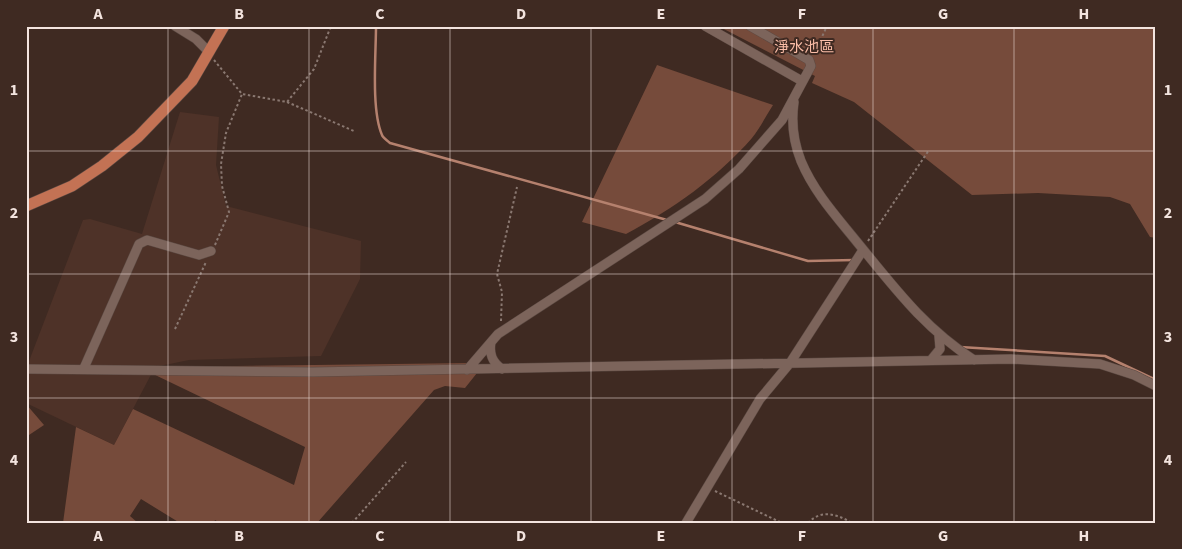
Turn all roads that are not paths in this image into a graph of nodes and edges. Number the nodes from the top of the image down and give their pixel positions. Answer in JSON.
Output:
{"nodes":[{"id":1,"x":175,"y":26,"type":"edge"},
{"id":2,"x":224,"y":26,"type":"edge"},
{"id":3,"x":705,"y":26,"type":"edge"},
{"id":4,"x":750,"y":26,"type":"edge"},
{"id":5,"x":209,"y":52,"type":"junction"},
{"id":6,"x":799,"y":85,"type":"junction"},
{"id":7,"x":772,"y":132,"type":"junction"},
{"id":8,"x":794,"y":141,"type":"junction"},
{"id":9,"x":26,"y":206,"type":"edge"},
{"id":10,"x":863,"y":250,"type":"junction"},
{"id":11,"x":211,"y":251,"type":"road end"},
{"id":12,"x":939,"y":336,"type":"junction"},
{"id":13,"x":491,"y":342,"type":"junction"},
{"id":14,"x":931,"y":360,"type":"junction"},
{"id":15,"x":974,"y":360,"type":"junction"},
{"id":16,"x":790,"y":363,"type":"junction"},
{"id":17,"x":84,"y":368,"type":"junction"},
{"id":18,"x":26,"y":369,"type":"edge"},
{"id":19,"x":502,"y":369,"type":"junction"},
{"id":20,"x":467,"y":370,"type":"junction"},
{"id":21,"x":1156,"y":386,"type":"edge"},
{"id":22,"x":686,"y":523,"type":"edge"}],
"edges":[{"from":1,"to":5,"type":"street"},
{"from":2,"to":5,"type":"main road"},
{"from":3,"to":6,"type":"street"},
{"from":4,"to":6,"type":"street"},
{"from":5,"to":9,"type":"main road"},
{"from":6,"to":7,"type":"street"},
{"from":6,"to":8,"type":"street"},
{"from":7,"to":8,"type":"street"},
{"from":7,"to":13,"type":"street"},
{"from":8,"to":10,"type":"street"},
{"from":10,"to":12,"type":"street"},
{"from":10,"to":16,"type":"street"},
{"from":11,"to":17,"type":"street"},
{"from":12,"to":14,"type":"street"},
{"from":12,"to":15,"type":"street"},
{"from":13,"to":19,"type":"street"},
{"from":13,"to":20,"type":"street"},
{"from":14,"to":15,"type":"street"},
{"from":14,"to":16,"type":"street"},
{"from":15,"to":21,"type":"street"},
{"from":16,"to":19,"type":"street"},
{"from":16,"to":22,"type":"street"},
{"from":17,"to":18,"type":"street"},
{"from":17,"to":20,"type":"street"},
{"from":19,"to":20,"type":"street"}]}
